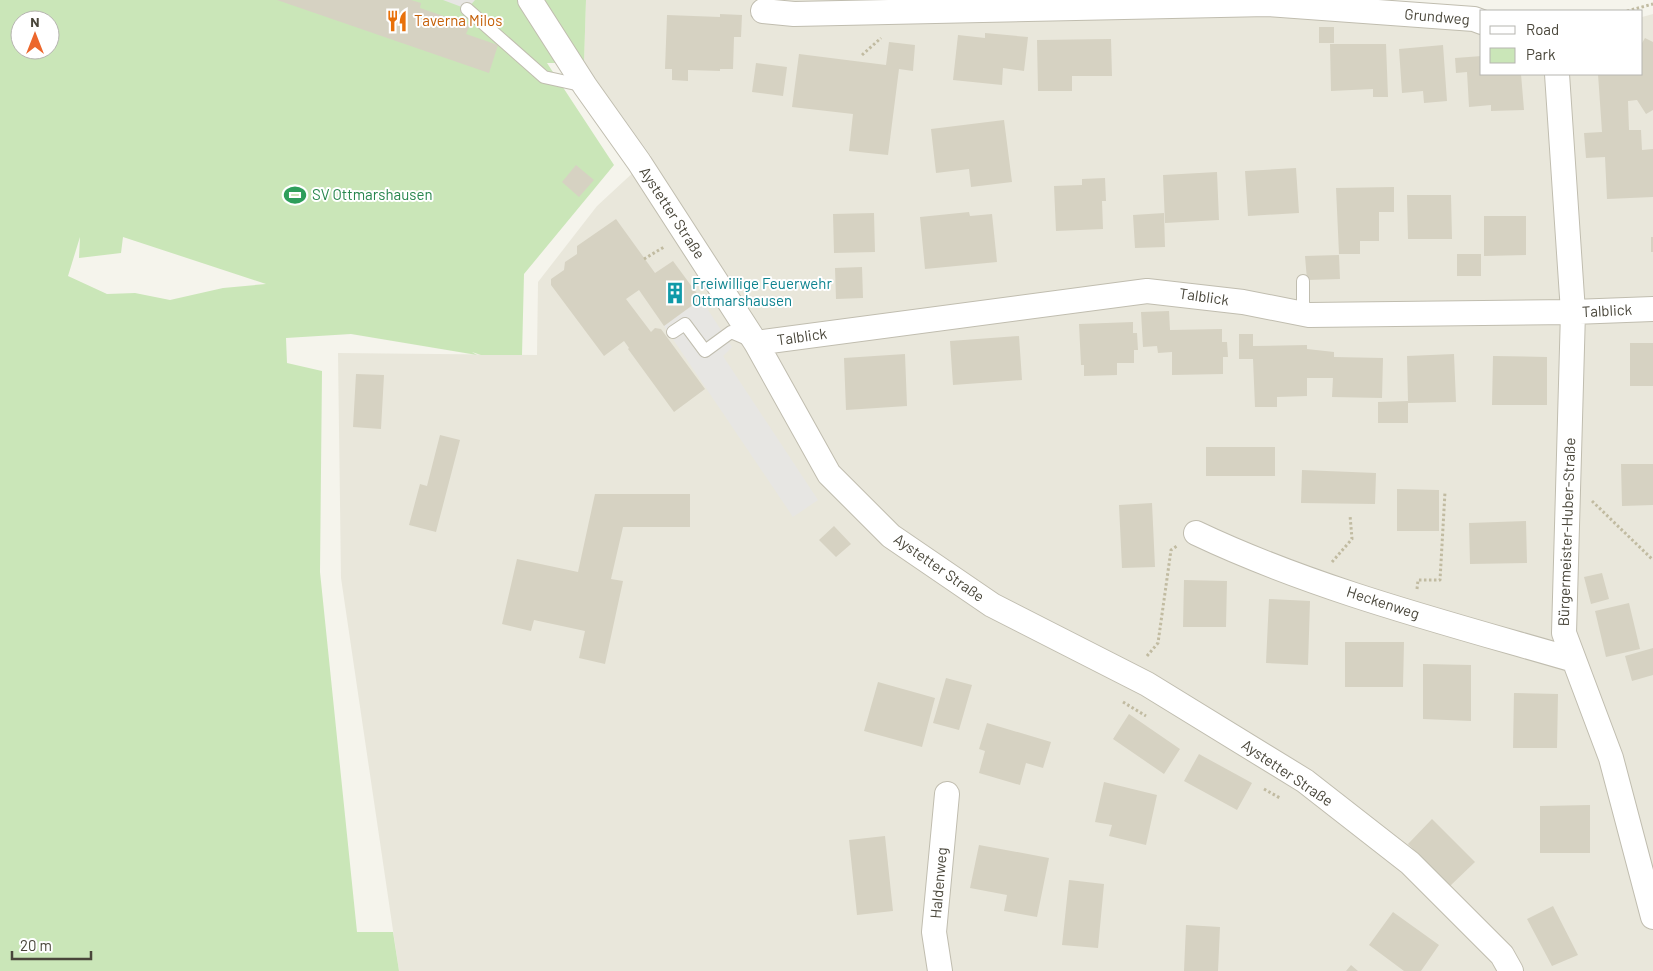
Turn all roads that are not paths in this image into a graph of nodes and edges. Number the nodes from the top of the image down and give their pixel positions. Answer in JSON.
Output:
{"nodes":[{"id":1,"x":530,"y":0,"type":"edge"},
{"id":2,"x":467,"y":9,"type":"dead end"},
{"id":3,"x":763,"y":11,"type":"dead end"},
{"id":4,"x":1480,"y":21,"type":"edge"},
{"id":5,"x":1557,"y":75,"type":"edge"},
{"id":6,"x":585,"y":86,"type":"junction"},
{"id":7,"x":1304,"y":281,"type":"dead end"},
{"id":8,"x":1653,"y":308,"type":"edge"},
{"id":9,"x":1573,"y":312,"type":"junction"},
{"id":10,"x":1304,"y":314,"type":"junction"},
{"id":11,"x":673,"y":332,"type":"dead end"},
{"id":12,"x":756,"y":343,"type":"junction"},
{"id":13,"x":1196,"y":534,"type":"dead end"},
{"id":14,"x":1574,"y":660,"type":"junction"},
{"id":15,"x":947,"y":794,"type":"dead end"},
{"id":16,"x":1653,"y":917,"type":"edge"},
{"id":17,"x":940,"y":971,"type":"edge"},
{"id":18,"x":1511,"y":971,"type":"edge"}],
"edges":[{"from":1,"to":6,"type":"street","name":"Aystetter Straße"},
{"from":2,"to":6,"type":"lane"},
{"from":3,"to":4,"type":"street","name":"Grundweg"},
{"from":5,"to":9,"type":"street"},
{"from":6,"to":12,"type":"street","name":"Aystetter Straße"},
{"from":7,"to":10,"type":"lane"},
{"from":8,"to":9,"type":"street","name":"Talblick"},
{"from":9,"to":10,"type":"street","name":"Talblick"},
{"from":9,"to":14,"type":"street","name":"Bürgermeister-Huber-Straße"},
{"from":10,"to":12,"type":"street","name":"Talblick"},
{"from":11,"to":12,"type":"lane"},
{"from":12,"to":18,"type":"street","name":"Aystetter Straße"},
{"from":13,"to":14,"type":"street","name":"Heckenweg"},
{"from":14,"to":16,"type":"street","name":"Bürgermeister-Huber-Straße"},
{"from":15,"to":17,"type":"street","name":"Haldenweg"}]}
